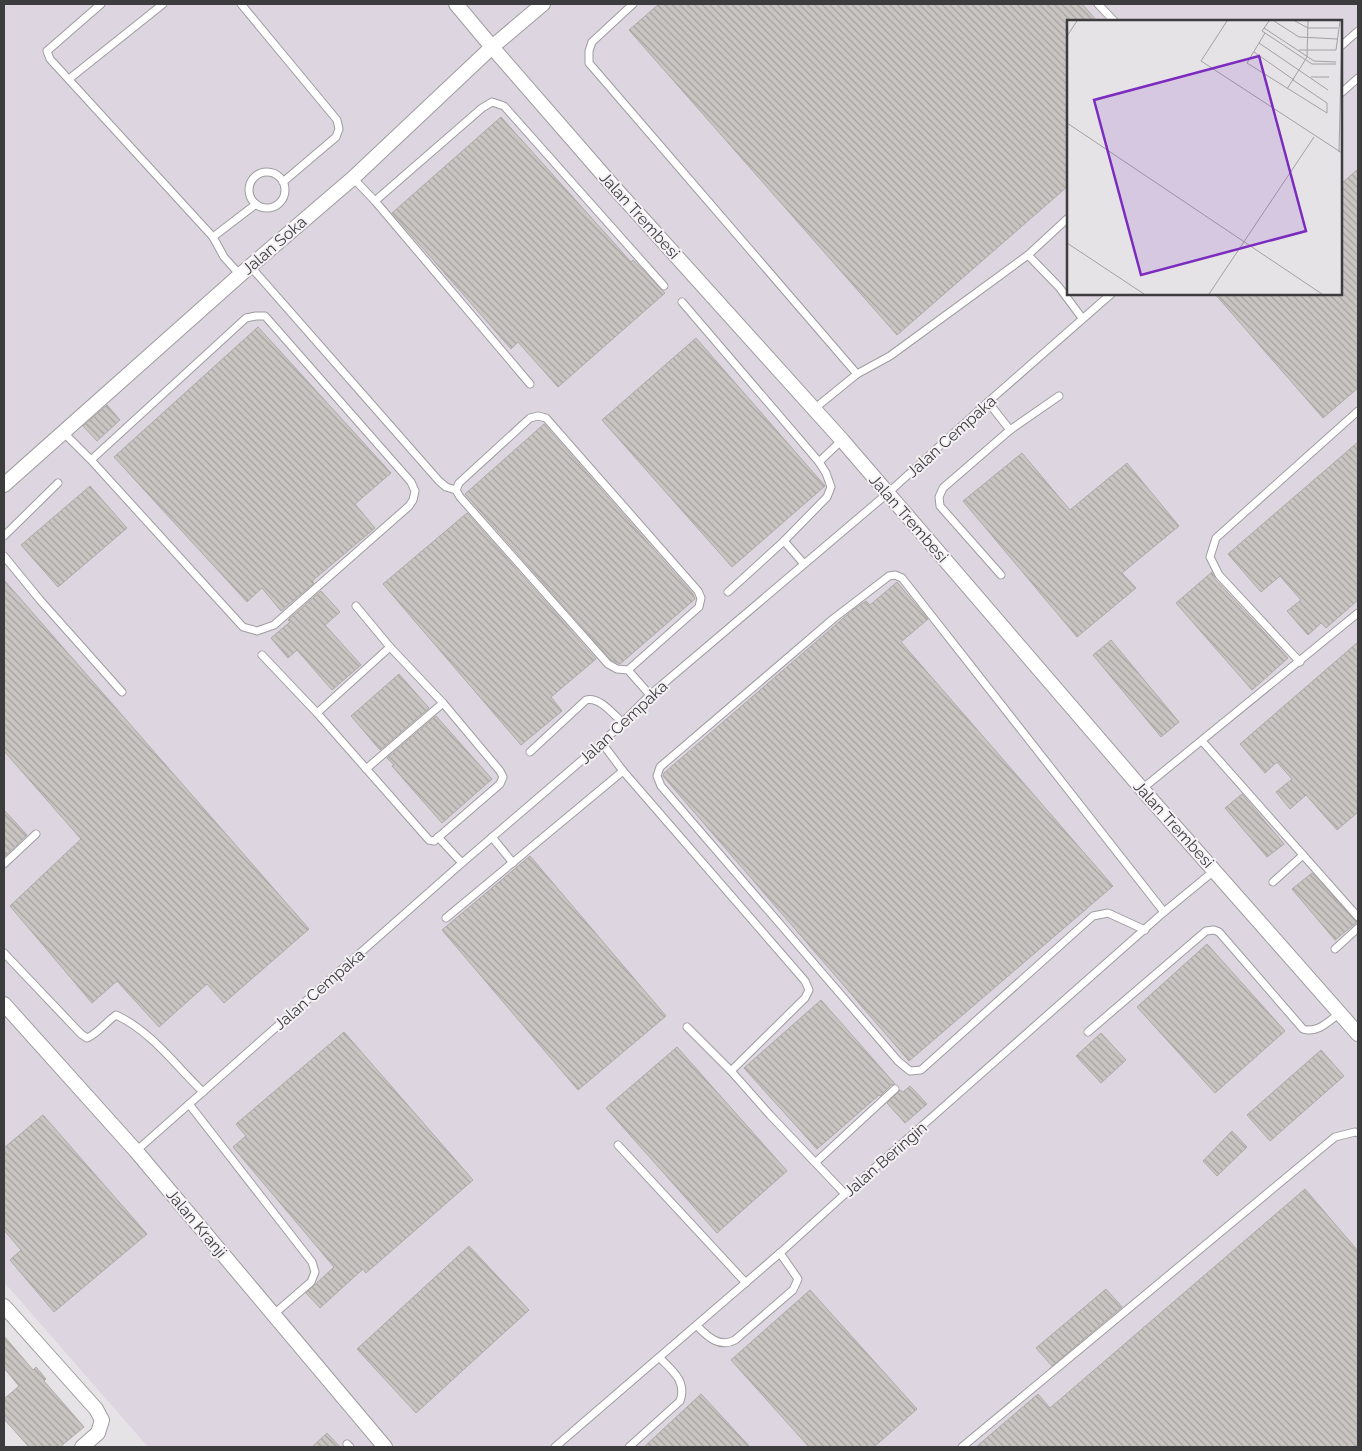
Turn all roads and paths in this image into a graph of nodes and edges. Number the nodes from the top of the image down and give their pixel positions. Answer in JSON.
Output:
{"nodes":[{"id":1,"x":100,"y":4,"type":"edge"},
{"id":2,"x":163,"y":4,"type":"edge"},
{"id":3,"x":241,"y":4,"type":"edge"},
{"id":4,"x":456,"y":4,"type":"edge"},
{"id":5,"x":543,"y":4,"type":"edge"},
{"id":6,"x":633,"y":4,"type":"edge"},
{"id":7,"x":1098,"y":4,"type":"edge"},
{"id":8,"x":1113,"y":20,"type":"edge"},
{"id":9,"x":1358,"y":31,"type":"edge"},
{"id":10,"x":1342,"y":45,"type":"edge"},
{"id":11,"x":492,"y":47,"type":"junction"},
{"id":12,"x":1358,"y":78,"type":"edge"},
{"id":13,"x":69,"y":79,"type":"junction"},
{"id":14,"x":1342,"y":92,"type":"edge"},
{"id":15,"x":353,"y":178,"type":"junction"},
{"id":16,"x":284,"y":182,"type":"junction"},
{"id":17,"x":375,"y":201,"type":"junction"},
{"id":18,"x":256,"y":204,"type":"junction"},
{"id":19,"x":1067,"y":219,"type":"edge"},
{"id":20,"x":213,"y":237,"type":"junction"},
{"id":21,"x":1028,"y":255,"type":"junction"},
{"id":22,"x":245,"y":270,"type":"junction"},
{"id":23,"x":664,"y":286,"type":"dead end"},
{"id":24,"x":1110,"y":295,"type":"edge"},
{"id":25,"x":682,"y":302,"type":"dead end"},
{"id":26,"x":1082,"y":318,"type":"junction"},
{"id":27,"x":857,"y":374,"type":"junction"},
{"id":28,"x":530,"y":384,"type":"dead end"},
{"id":29,"x":1059,"y":396,"type":"dead end"},
{"id":30,"x":988,"y":402,"type":"junction"},
{"id":31,"x":814,"y":409,"type":"junction"},
{"id":32,"x":1358,"y":411,"type":"edge"},
{"id":33,"x":1010,"y":430,"type":"junction"},
{"id":34,"x":63,"y":432,"type":"junction"},
{"id":35,"x":842,"y":440,"type":"junction"},
{"id":36,"x":91,"y":460,"type":"junction"},
{"id":37,"x":818,"y":462,"type":"junction"},
{"id":38,"x":58,"y":483,"type":"dead end"},
{"id":39,"x":4,"y":485,"type":"edge"},
{"id":40,"x":456,"y":490,"type":"junction"},
{"id":41,"x":888,"y":494,"type":"junction"},
{"id":42,"x":4,"y":536,"type":"edge"},
{"id":43,"x":784,"y":541,"type":"junction"},
{"id":44,"x":4,"y":556,"type":"edge"},
{"id":45,"x":804,"y":564,"type":"junction"},
{"id":46,"x":1000,"y":575,"type":"dead end"},
{"id":47,"x":728,"y":592,"type":"dead end"},
{"id":48,"x":356,"y":606,"type":"dead end"},
{"id":49,"x":1358,"y":613,"type":"edge"},
{"id":50,"x":390,"y":647,"type":"junction"},
{"id":51,"x":262,"y":655,"type":"dead end"},
{"id":52,"x":1300,"y":662,"type":"junction"},
{"id":53,"x":628,"y":670,"type":"junction"},
{"id":54,"x":122,"y":692,"type":"dead end"},
{"id":55,"x":650,"y":694,"type":"junction"},
{"id":56,"x":443,"y":703,"type":"junction"},
{"id":57,"x":318,"y":713,"type":"junction"},
{"id":58,"x":622,"y":722,"type":"junction"},
{"id":59,"x":1202,"y":741,"type":"junction"},
{"id":60,"x":602,"y":743,"type":"junction"},
{"id":61,"x":530,"y":752,"type":"dead end"},
{"id":62,"x":366,"y":769,"type":"junction"},
{"id":63,"x":623,"y":771,"type":"junction"},
{"id":64,"x":1142,"y":789,"type":"junction"},
{"id":65,"x":36,"y":834,"type":"dead end"},
{"id":66,"x":438,"y":837,"type":"junction"},
{"id":67,"x":492,"y":837,"type":"junction"},
{"id":68,"x":1303,"y":855,"type":"junction"},
{"id":69,"x":513,"y":863,"type":"junction"},
{"id":70,"x":4,"y":864,"type":"edge"},
{"id":71,"x":462,"y":864,"type":"junction"},
{"id":72,"x":1215,"y":870,"type":"junction"},
{"id":73,"x":1273,"y":882,"type":"dead end"},
{"id":74,"x":1164,"y":912,"type":"junction"},
{"id":75,"x":1358,"y":917,"type":"edge"},
{"id":76,"x":446,"y":918,"type":"dead end"},
{"id":77,"x":1358,"y":928,"type":"edge"},
{"id":78,"x":1145,"y":930,"type":"junction"},
{"id":79,"x":1335,"y":949,"type":"dead end"},
{"id":80,"x":4,"y":952,"type":"edge"},
{"id":81,"x":4,"y":1004,"type":"edge"},
{"id":82,"x":1340,"y":1013,"type":"junction"},
{"id":83,"x":686,"y":1027,"type":"dead end"},
{"id":84,"x":1088,"y":1032,"type":"dead end"},
{"id":85,"x":1358,"y":1034,"type":"edge"},
{"id":86,"x":731,"y":1071,"type":"junction"},
{"id":87,"x":895,"y":1089,"type":"dead end"},
{"id":88,"x":203,"y":1092,"type":"junction"},
{"id":89,"x":189,"y":1104,"type":"junction"},
{"id":90,"x":1358,"y":1133,"type":"edge"},
{"id":91,"x":618,"y":1145,"type":"dead end"},
{"id":92,"x":136,"y":1152,"type":"junction"},
{"id":93,"x":816,"y":1162,"type":"junction"},
{"id":94,"x":845,"y":1194,"type":"junction"},
{"id":95,"x":780,"y":1253,"type":"junction"},
{"id":96,"x":746,"y":1283,"type":"junction"},
{"id":97,"x":4,"y":1306,"type":"edge"},
{"id":98,"x":274,"y":1314,"type":"junction"},
{"id":99,"x":697,"y":1326,"type":"junction"},
{"id":100,"x":660,"y":1358,"type":"junction"},
{"id":101,"x":82,"y":1447,"type":"edge"},
{"id":102,"x":384,"y":1447,"type":"edge"},
{"id":103,"x":555,"y":1447,"type":"edge"},
{"id":104,"x":629,"y":1447,"type":"edge"},
{"id":105,"x":962,"y":1447,"type":"edge"}],
"edges":[{"from":1,"to":13,"type":"lane"},
{"from":2,"to":13,"type":"lane"},
{"from":3,"to":16,"type":"lane"},
{"from":4,"to":11,"type":"street","name":"Jalan Trembesi"},
{"from":5,"to":11,"type":"street","name":"Jalan Soka"},
{"from":6,"to":27,"type":"lane"},
{"from":7,"to":8,"type":"lane"},
{"from":9,"to":10,"type":"lane"},
{"from":11,"to":15,"type":"street","name":"Jalan Soka"},
{"from":11,"to":31,"type":"street","name":"Jalan Trembesi"},
{"from":12,"to":14,"type":"lane"},
{"from":13,"to":20,"type":"lane"},
{"from":15,"to":17,"type":"lane"},
{"from":15,"to":22,"type":"street","name":"Jalan Soka"},
{"from":16,"to":18,"type":"lane"},
{"from":16,"to":18,"type":"lane"},
{"from":17,"to":23,"type":"lane"},
{"from":17,"to":28,"type":"lane"},
{"from":18,"to":20,"type":"lane"},
{"from":19,"to":21,"type":"lane"},
{"from":20,"to":22,"type":"lane"},
{"from":21,"to":26,"type":"lane"},
{"from":21,"to":27,"type":"lane"},
{"from":22,"to":34,"type":"street","name":"Jalan Soka"},
{"from":22,"to":40,"type":"lane"},
{"from":24,"to":26,"type":"lane","name":"Jalan Cempaka"},
{"from":25,"to":37,"type":"lane"},
{"from":26,"to":30,"type":"lane","name":"Jalan Cempaka"},
{"from":27,"to":31,"type":"lane"},
{"from":29,"to":33,"type":"lane"},
{"from":30,"to":33,"type":"lane"},
{"from":30,"to":41,"type":"lane","name":"Jalan Cempaka"},
{"from":31,"to":35,"type":"street","name":"Jalan Trembesi"},
{"from":32,"to":52,"type":"lane"},
{"from":33,"to":46,"type":"lane"},
{"from":34,"to":36,"type":"lane"},
{"from":34,"to":39,"type":"street","name":"Jalan Soka"},
{"from":35,"to":37,"type":"lane"},
{"from":35,"to":41,"type":"street","name":"Jalan Trembesi"},
{"from":36,"to":36,"type":"lane"},
{"from":37,"to":43,"type":"lane"},
{"from":38,"to":42,"type":"lane"},
{"from":40,"to":53,"type":"lane"},
{"from":40,"to":53,"type":"lane"},
{"from":41,"to":45,"type":"lane","name":"Jalan Cempaka"},
{"from":41,"to":64,"type":"street","name":"Jalan Trembesi"},
{"from":43,"to":45,"type":"lane"},
{"from":43,"to":47,"type":"lane"},
{"from":44,"to":54,"type":"lane"},
{"from":45,"to":55,"type":"lane","name":"Jalan Cempaka"},
{"from":48,"to":50,"type":"lane"},
{"from":49,"to":52,"type":"lane"},
{"from":50,"to":56,"type":"lane"},
{"from":50,"to":57,"type":"lane"},
{"from":51,"to":57,"type":"lane"},
{"from":52,"to":59,"type":"lane"},
{"from":53,"to":55,"type":"lane"},
{"from":55,"to":58,"type":"lane","name":"Jalan Cempaka"},
{"from":56,"to":62,"type":"lane"},
{"from":56,"to":66,"type":"lane"},
{"from":57,"to":62,"type":"lane"},
{"from":58,"to":60,"type":"lane","name":"Jalan Cempaka"},
{"from":58,"to":61,"type":"lane"},
{"from":59,"to":64,"type":"lane"},
{"from":59,"to":68,"type":"lane"},
{"from":60,"to":63,"type":"lane"},
{"from":60,"to":67,"type":"lane","name":"Jalan Cempaka"},
{"from":62,"to":66,"type":"lane"},
{"from":63,"to":69,"type":"lane"},
{"from":63,"to":86,"type":"lane"},
{"from":64,"to":72,"type":"street","name":"Jalan Trembesi"},
{"from":65,"to":70,"type":"lane"},
{"from":66,"to":71,"type":"lane"},
{"from":67,"to":69,"type":"lane"},
{"from":67,"to":71,"type":"lane","name":"Jalan Cempaka"},
{"from":68,"to":73,"type":"lane"},
{"from":68,"to":75,"type":"lane"},
{"from":69,"to":76,"type":"lane"},
{"from":71,"to":88,"type":"lane","name":"Jalan Cempaka"},
{"from":72,"to":74,"type":"lane","name":"Jalan Beringin"},
{"from":72,"to":82,"type":"street","name":"Jalan Trembesi"},
{"from":74,"to":78,"type":"lane","name":"Jalan Beringin"},
{"from":74,"to":78,"type":"lane"},
{"from":77,"to":79,"type":"lane"},
{"from":78,"to":94,"type":"lane","name":"Jalan Beringin"},
{"from":80,"to":88,"type":"lane"},
{"from":81,"to":92,"type":"street","name":"Jalan Kranji"},
{"from":82,"to":84,"type":"lane"},
{"from":82,"to":85,"type":"street","name":"Jalan Trembesi"},
{"from":83,"to":86,"type":"lane"},
{"from":86,"to":93,"type":"lane"},
{"from":87,"to":93,"type":"lane"},
{"from":88,"to":89,"type":"lane","name":"Jalan Cempaka"},
{"from":89,"to":92,"type":"lane","name":"Jalan Cempaka"},
{"from":89,"to":98,"type":"lane"},
{"from":90,"to":105,"type":"lane"},
{"from":91,"to":96,"type":"lane"},
{"from":92,"to":98,"type":"street","name":"Jalan Kranji"},
{"from":93,"to":94,"type":"lane"},
{"from":94,"to":95,"type":"lane","name":"Jalan Beringin"},
{"from":95,"to":96,"type":"lane","name":"Jalan Beringin"},
{"from":95,"to":99,"type":"lane"},
{"from":96,"to":99,"type":"lane","name":"Jalan Beringin"},
{"from":97,"to":101,"type":"street"},
{"from":98,"to":102,"type":"street","name":"Jalan Kranji"},
{"from":99,"to":100,"type":"lane","name":"Jalan Beringin"},
{"from":100,"to":103,"type":"lane","name":"Jalan Beringin"},
{"from":100,"to":104,"type":"lane"}]}
